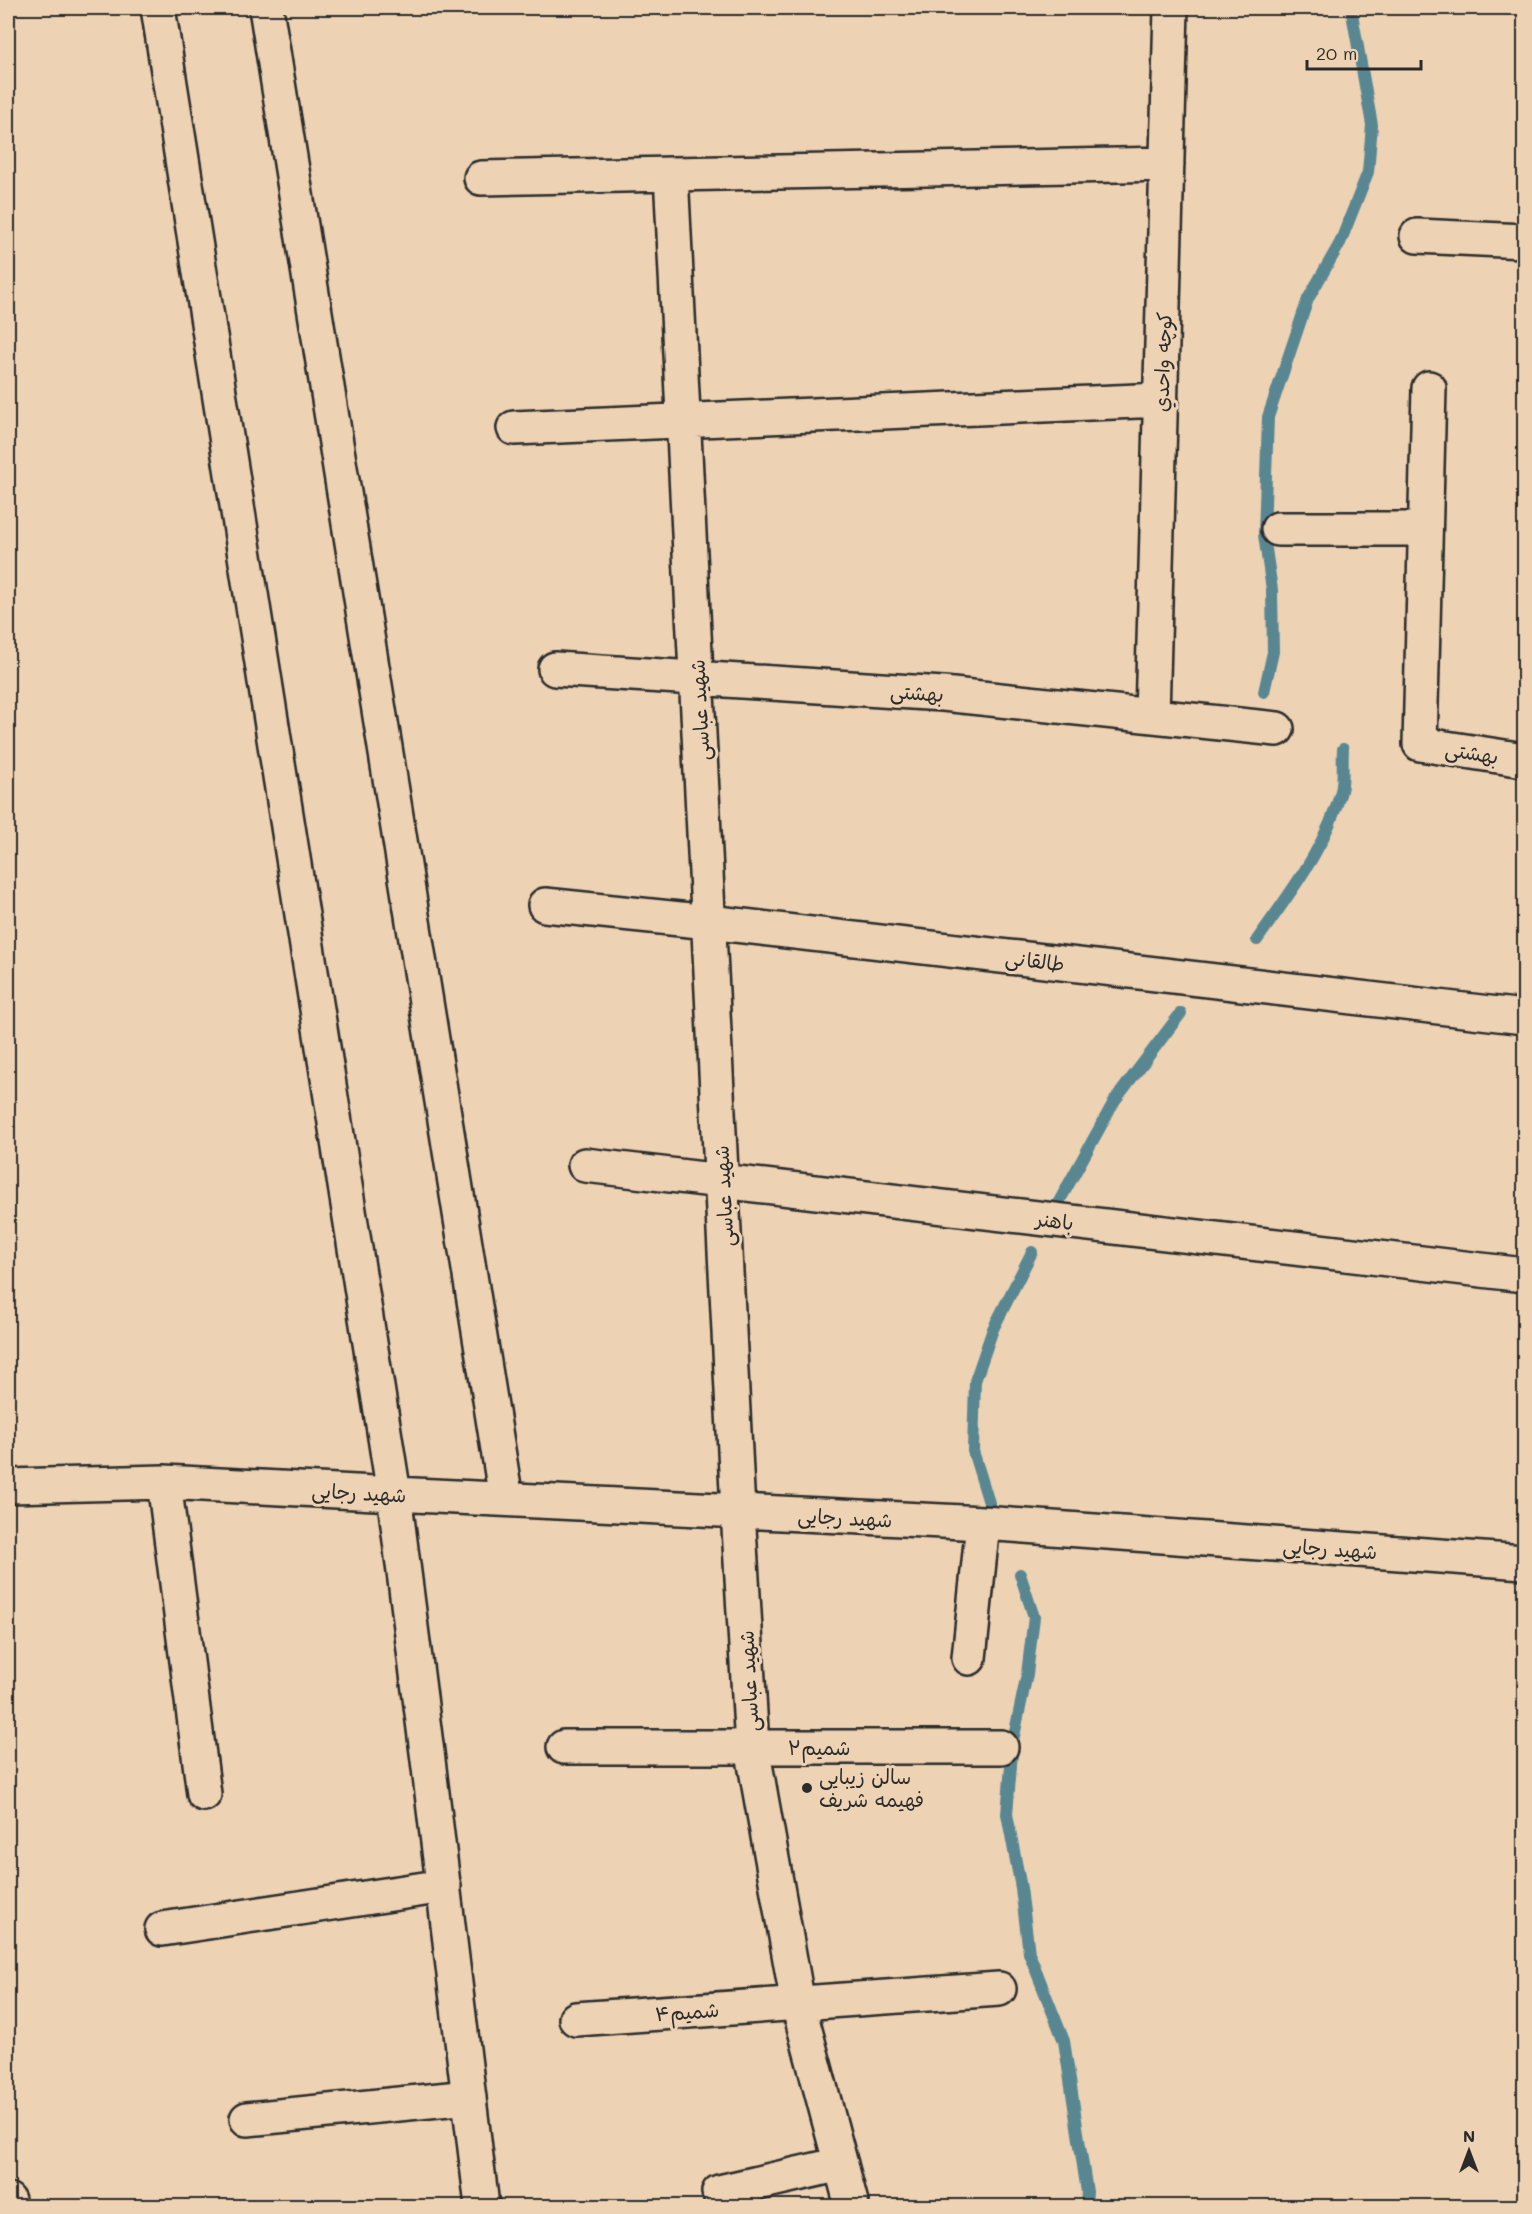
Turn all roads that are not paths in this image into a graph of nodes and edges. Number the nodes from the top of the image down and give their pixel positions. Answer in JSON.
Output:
{"nodes":[{"id":1,"x":158,"y":8,"type":"edge"},
{"id":2,"x":266,"y":8,"type":"edge"},
{"id":3,"x":1171,"y":8,"type":"edge"},
{"id":4,"x":1167,"y":164,"type":"junction"},
{"id":5,"x":671,"y":174,"type":"junction"},
{"id":6,"x":481,"y":178,"type":"dead end"},
{"id":7,"x":1417,"y":236,"type":"dead end"},
{"id":8,"x":1524,"y":241,"type":"edge"},
{"id":9,"x":1429,"y":388,"type":"dead end"},
{"id":10,"x":1161,"y":400,"type":"junction"},
{"id":11,"x":684,"y":421,"type":"junction"},
{"id":12,"x":514,"y":428,"type":"dead end"},
{"id":13,"x":1278,"y":529,"type":"dead end"},
{"id":14,"x":1425,"y":529,"type":"junction"},
{"id":15,"x":555,"y":669,"type":"dead end"},
{"id":16,"x":697,"y":678,"type":"junction"},
{"id":17,"x":1152,"y":716,"type":"junction"},
{"id":18,"x":1277,"y":729,"type":"dead end"},
{"id":19,"x":1524,"y":760,"type":"edge"},
{"id":20,"x":545,"y":905,"type":"dead end"},
{"id":21,"x":709,"y":922,"type":"junction"},
{"id":22,"x":1524,"y":1017,"type":"edge"},
{"id":23,"x":585,"y":1166,"type":"dead end"},
{"id":24,"x":723,"y":1181,"type":"junction"},
{"id":25,"x":1524,"y":1275,"type":"edge"},
{"id":26,"x":164,"y":1482,"type":"junction"},
{"id":27,"x":8,"y":1486,"type":"edge"},
{"id":28,"x":394,"y":1494,"type":"junction"},
{"id":29,"x":506,"y":1499,"type":"junction"},
{"id":30,"x":738,"y":1511,"type":"junction"},
{"id":31,"x":983,"y":1523,"type":"junction"},
{"id":32,"x":1524,"y":1562,"type":"edge"},
{"id":33,"x":969,"y":1658,"type":"dead end"},
{"id":34,"x":564,"y":1747,"type":"dead end"},
{"id":35,"x":752,"y":1747,"type":"junction"},
{"id":36,"x":1001,"y":1747,"type":"dead end"},
{"id":37,"x":204,"y":1794,"type":"dead end"},
{"id":38,"x":444,"y":1886,"type":"junction"},
{"id":39,"x":162,"y":1929,"type":"dead end"},
{"id":40,"x":999,"y":1989,"type":"dead end"},
{"id":41,"x":798,"y":2004,"type":"junction"},
{"id":42,"x":576,"y":2019,"type":"dead end"},
{"id":43,"x":469,"y":2097,"type":"junction"},
{"id":44,"x":247,"y":2119,"type":"dead end"},
{"id":45,"x":841,"y":2164,"type":"junction"},
{"id":46,"x":719,"y":2193,"type":"dead end"},
{"id":47,"x":8,"y":2200,"type":"edge"},
{"id":48,"x":8,"y":2206,"type":"edge"},
{"id":49,"x":482,"y":2206,"type":"edge"},
{"id":50,"x":852,"y":2206,"type":"edge"}],
"edges":[{"from":1,"to":28,"type":"street"},
{"from":2,"to":29,"type":"street"},
{"from":3,"to":4,"type":"street","name":"كوچه واحدي"},
{"from":4,"to":5,"type":"street"},
{"from":4,"to":10,"type":"street","name":"كوچه واحدي"},
{"from":5,"to":6,"type":"street"},
{"from":5,"to":11,"type":"street","name":"شهید عباسی"},
{"from":7,"to":8,"type":"street"},
{"from":9,"to":14,"type":"street"},
{"from":10,"to":11,"type":"street"},
{"from":10,"to":17,"type":"street","name":"كوچه واحدي"},
{"from":11,"to":12,"type":"street"},
{"from":11,"to":16,"type":"street","name":"شهید عباسی"},
{"from":13,"to":14,"type":"street"},
{"from":14,"to":19,"type":"street","name":"بهشتی"},
{"from":15,"to":16,"type":"street","name":"بهشتی"},
{"from":16,"to":17,"type":"street","name":"بهشتی"},
{"from":16,"to":21,"type":"street","name":"شهید عباسی"},
{"from":17,"to":18,"type":"street","name":"بهشتی"},
{"from":20,"to":21,"type":"street","name":"طالقانی"},
{"from":21,"to":22,"type":"street","name":"طالقانی"},
{"from":21,"to":24,"type":"street","name":"شهید عباسی"},
{"from":23,"to":24,"type":"street","name":"باهنر"},
{"from":24,"to":25,"type":"street","name":"باهنر"},
{"from":24,"to":30,"type":"street","name":"شهید عباسی"},
{"from":26,"to":27,"type":"street","name":"شهید رجایی"},
{"from":26,"to":28,"type":"street","name":"شهید رجایی"},
{"from":26,"to":37,"type":"street"},
{"from":28,"to":29,"type":"street","name":"شهید رجایی"},
{"from":28,"to":38,"type":"street"},
{"from":29,"to":30,"type":"street","name":"شهید رجایی"},
{"from":30,"to":31,"type":"street","name":"شهید رجایی"},
{"from":30,"to":35,"type":"street","name":"شهید عباسی"},
{"from":31,"to":32,"type":"street","name":"شهید رجایی"},
{"from":31,"to":33,"type":"street"},
{"from":34,"to":35,"type":"street","name":"شمیم۲"},
{"from":35,"to":36,"type":"street","name":"شمیم۲"},
{"from":35,"to":41,"type":"street","name":"شهید عباسی"},
{"from":38,"to":39,"type":"street"},
{"from":38,"to":43,"type":"street"},
{"from":40,"to":41,"type":"street","name":"شمیم۴"},
{"from":41,"to":42,"type":"street","name":"شمیم۴"},
{"from":41,"to":45,"type":"street","name":"شهید عباسی"},
{"from":43,"to":44,"type":"street"},
{"from":43,"to":49,"type":"street"},
{"from":45,"to":46,"type":"street"},
{"from":45,"to":50,"type":"street","name":"شهید عباسی"},
{"from":47,"to":48,"type":"street"}]}
